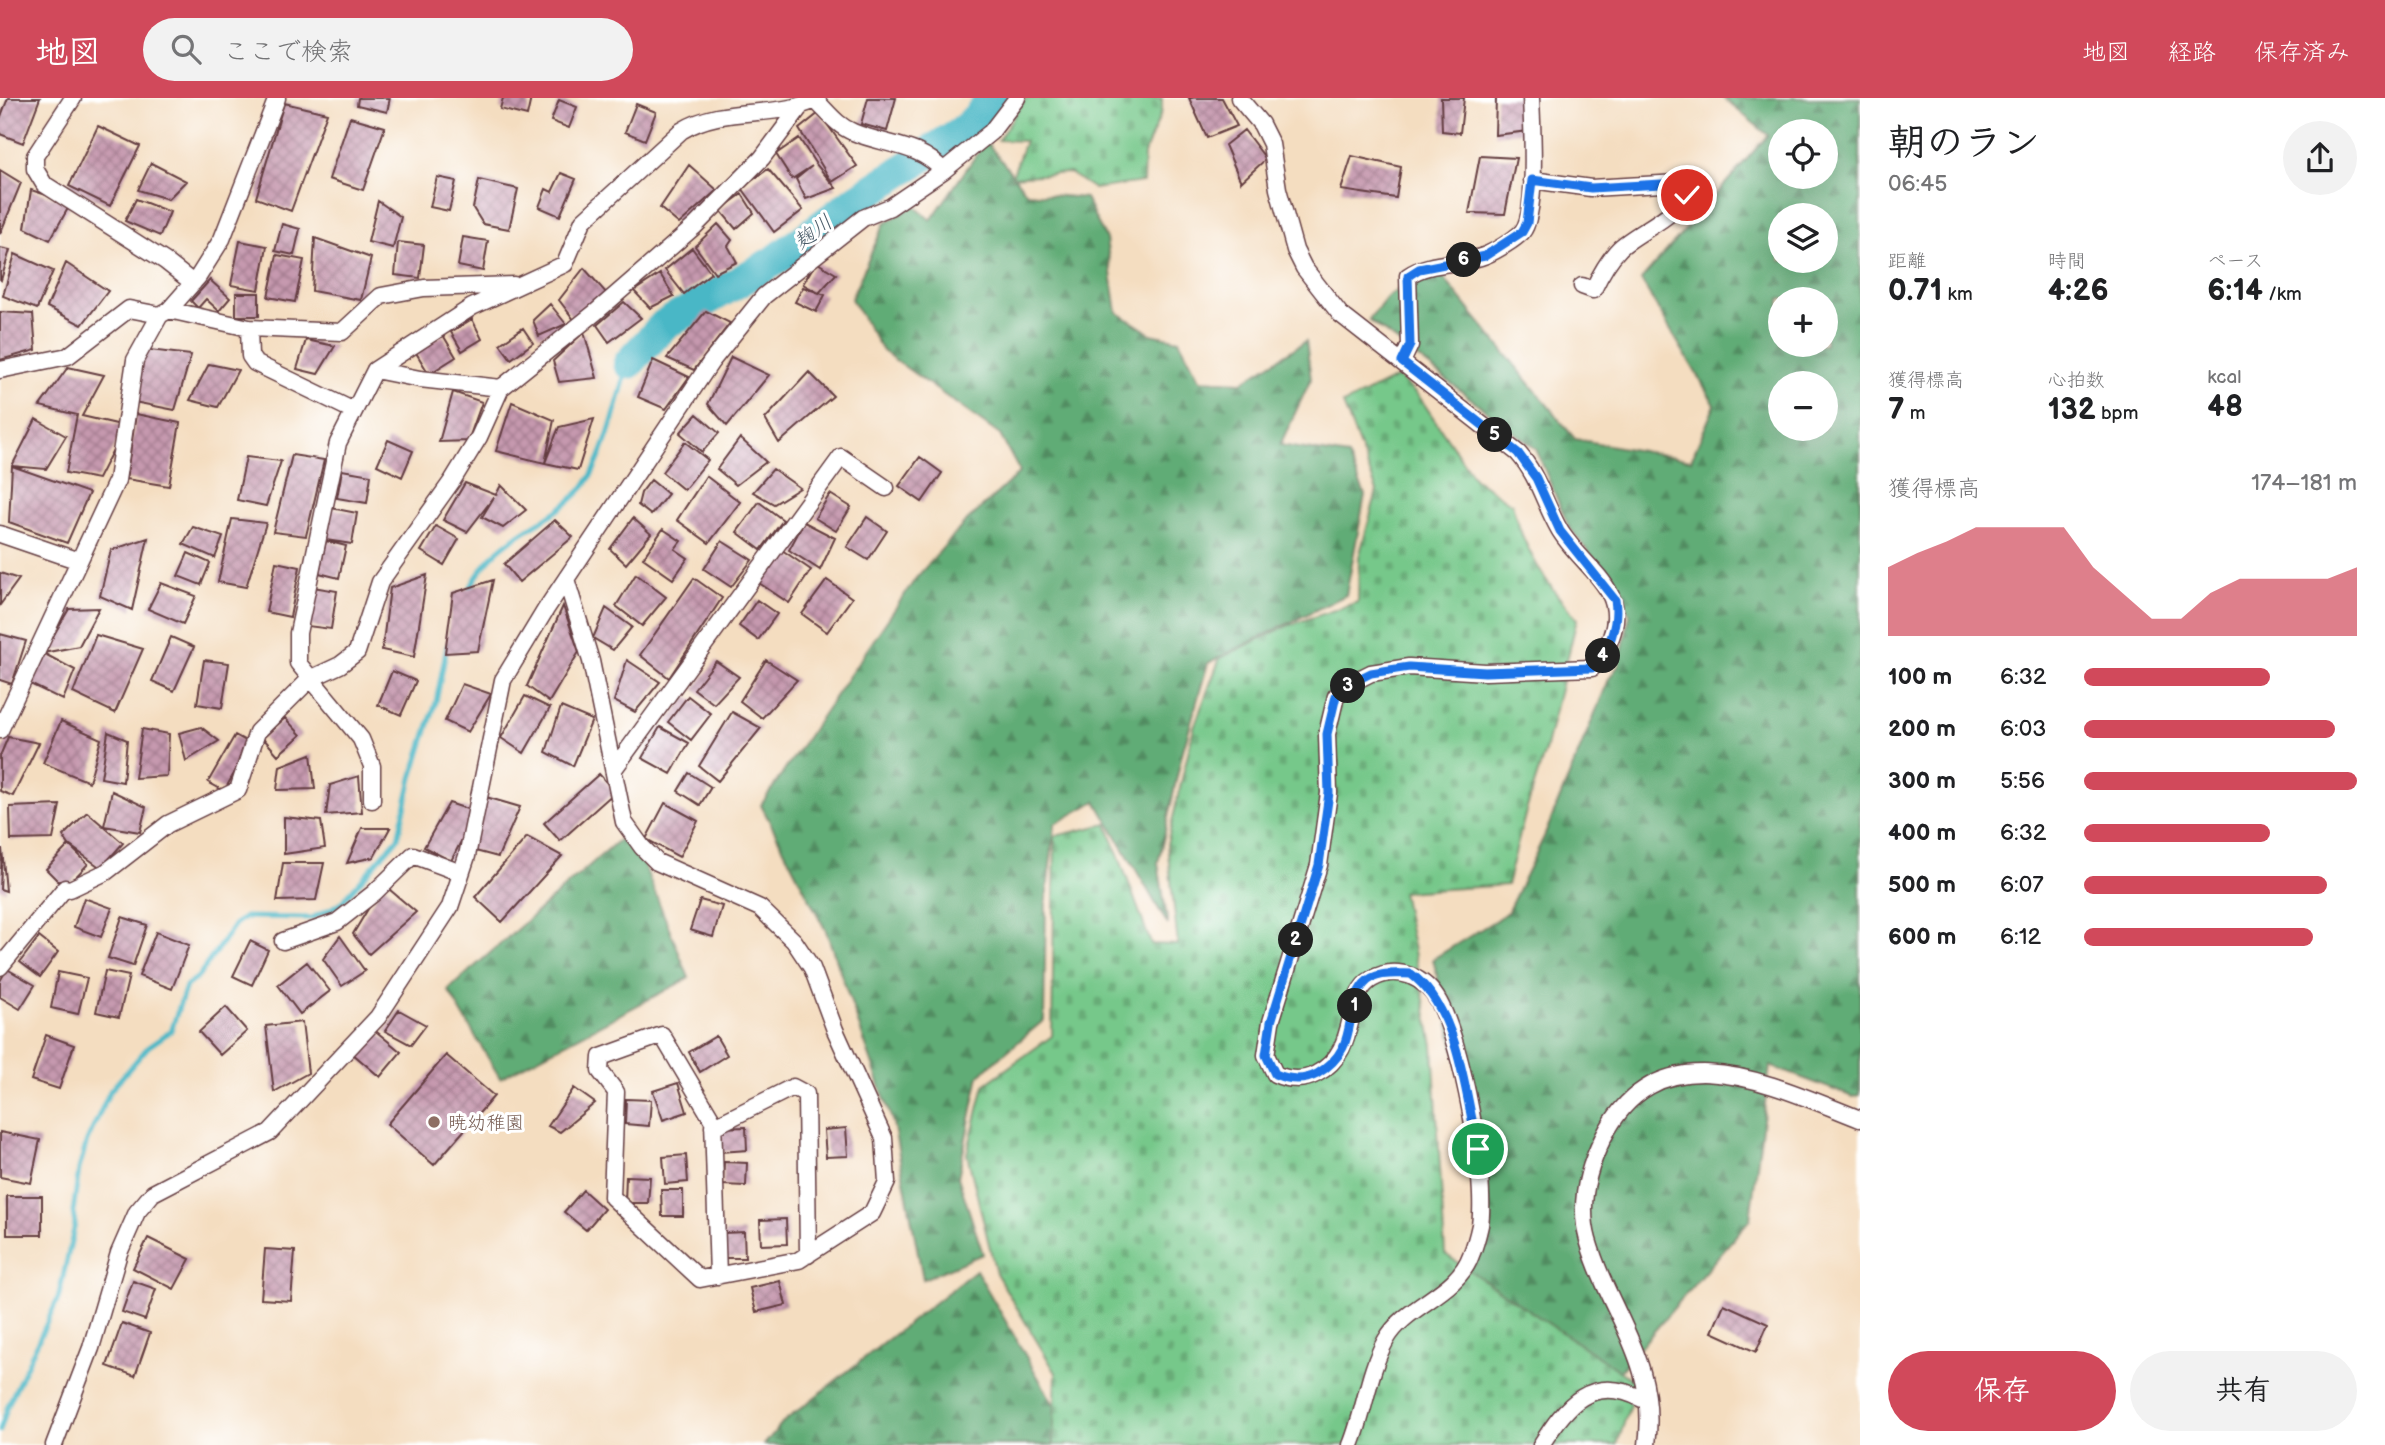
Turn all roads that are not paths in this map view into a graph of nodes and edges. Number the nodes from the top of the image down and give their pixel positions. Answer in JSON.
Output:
{"nodes":[{"id":1,"x":73,"y":98,"type":"edge"},
{"id":2,"x":277,"y":98,"type":"edge"},
{"id":3,"x":1017,"y":98,"type":"edge"},
{"id":4,"x":1239,"y":98,"type":"edge"},
{"id":5,"x":1531,"y":98,"type":"edge"},
{"id":6,"x":810,"y":102,"type":"edge"},
{"id":7,"x":940,"y":168,"type":"junction"},
{"id":8,"x":1532,"y":180,"type":"junction"},
{"id":9,"x":193,"y":283,"type":"junction"},
{"id":10,"x":523,"y":284,"type":"junction"},
{"id":11,"x":1582,"y":286,"type":"dead end"},
{"id":12,"x":165,"y":312,"type":"junction"},
{"id":13,"x":249,"y":328,"type":"junction"},
{"id":14,"x":1402,"y":362,"type":"junction"},
{"id":15,"x":0,"y":370,"type":"edge"},
{"id":16,"x":375,"y":370,"type":"junction"},
{"id":17,"x":501,"y":388,"type":"junction"},
{"id":18,"x":354,"y":411,"type":"junction"},
{"id":19,"x":886,"y":488,"type":"dead end"},
{"id":20,"x":0,"y":534,"type":"edge"},
{"id":21,"x":79,"y":561,"type":"junction"},
{"id":22,"x":566,"y":579,"type":"junction"},
{"id":23,"x":310,"y":679,"type":"junction"},
{"id":24,"x":0,"y":730,"type":"edge"},
{"id":25,"x":614,"y":769,"type":"junction"},
{"id":26,"x":372,"y":800,"type":"dead end"},
{"id":27,"x":461,"y":873,"type":"junction"},
{"id":28,"x":283,"y":941,"type":"dead end"},
{"id":29,"x":0,"y":967,"type":"edge"},
{"id":30,"x":1860,"y":1119,"type":"edge"},
{"id":31,"x":713,"y":1127,"type":"junction"},
{"id":32,"x":808,"y":1255,"type":"junction"},
{"id":33,"x":718,"y":1276,"type":"junction"},
{"id":34,"x":1642,"y":1399,"type":"dead end"},
{"id":35,"x":54,"y":1445,"type":"edge"},
{"id":36,"x":1351,"y":1445,"type":"edge"},
{"id":37,"x":1541,"y":1445,"type":"edge"},
{"id":38,"x":1647,"y":1445,"type":"edge"}],
"edges":[{"from":1,"to":9,"type":"street"},
{"from":2,"to":9,"type":"street"},
{"from":3,"to":7,"type":"street"},
{"from":4,"to":14,"type":"street"},
{"from":5,"to":8,"type":"street"},
{"from":6,"to":7,"type":"street"},
{"from":6,"to":10,"type":"street"},
{"from":6,"to":17,"type":"street"},
{"from":7,"to":22,"type":"street"},
{"from":8,"to":11,"type":"street"},
{"from":8,"to":14,"type":"street"},
{"from":9,"to":12,"type":"street"},
{"from":10,"to":13,"type":"street"},
{"from":10,"to":16,"type":"street"},
{"from":12,"to":13,"type":"street"},
{"from":12,"to":15,"type":"street"},
{"from":12,"to":21,"type":"street"},
{"from":13,"to":18,"type":"street"},
{"from":14,"to":36,"type":"street"},
{"from":16,"to":17,"type":"street"},
{"from":16,"to":18,"type":"street"},
{"from":17,"to":23,"type":"street"},
{"from":18,"to":23,"type":"street"},
{"from":19,"to":25,"type":"street"},
{"from":20,"to":21,"type":"street"},
{"from":21,"to":24,"type":"street"},
{"from":22,"to":25,"type":"street"},
{"from":22,"to":27,"type":"street"},
{"from":23,"to":26,"type":"street"},
{"from":23,"to":29,"type":"street"},
{"from":25,"to":32,"type":"street"},
{"from":27,"to":28,"type":"street"},
{"from":27,"to":35,"type":"street"},
{"from":30,"to":38,"type":"street"},
{"from":31,"to":32,"type":"street"},
{"from":31,"to":33,"type":"street"},
{"from":31,"to":33,"type":"street"},
{"from":32,"to":33,"type":"street"},
{"from":34,"to":37,"type":"street"}]}
